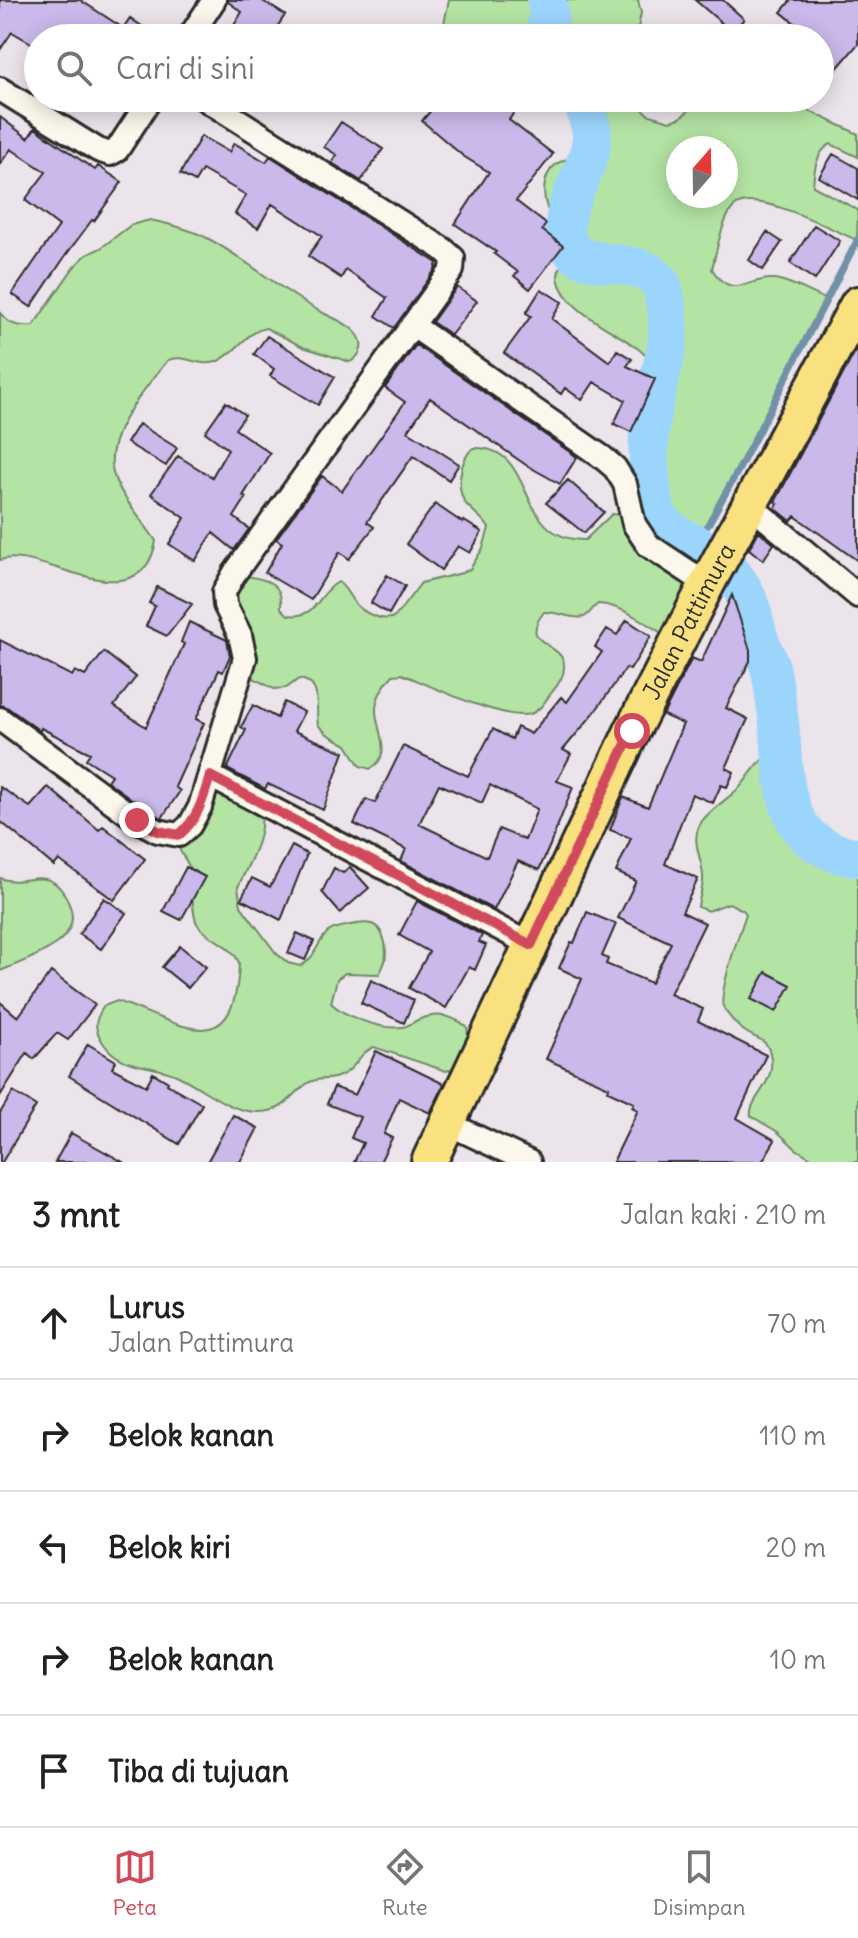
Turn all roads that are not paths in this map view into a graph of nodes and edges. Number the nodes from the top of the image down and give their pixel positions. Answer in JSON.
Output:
{"nodes":[{"id":1,"x":214,"y":0,"type":"edge"},
{"id":2,"x":198,"y":24,"type":"edge"},
{"id":3,"x":0,"y":89,"type":"edge"},
{"id":4,"x":24,"y":104,"type":"edge"},
{"id":5,"x":37,"y":112,"type":"edge"},
{"id":6,"x":142,"y":112,"type":"edge"},
{"id":7,"x":225,"y":112,"type":"edge"},
{"id":8,"x":858,"y":304,"type":"edge"},
{"id":9,"x":412,"y":325,"type":"junction"},
{"id":10,"x":748,"y":507,"type":"junction"},
{"id":11,"x":710,"y":578,"type":"junction"},
{"id":12,"x":858,"y":596,"type":"edge"},
{"id":13,"x":0,"y":719,"type":"edge"},
{"id":14,"x":210,"y":776,"type":"junction"},
{"id":15,"x":531,"y":945,"type":"junction"},
{"id":16,"x":447,"y":1123,"type":"junction"},
{"id":17,"x":429,"y":1162,"type":"edge"},
{"id":18,"x":529,"y":1162,"type":"edge"}],
"edges":[{"from":1,"to":2,"type":"street"},
{"from":3,"to":4,"type":"street"},
{"from":5,"to":6,"type":"street"},
{"from":7,"to":9,"type":"street"},
{"from":8,"to":10,"type":"main road","name":"Jalan Pattimura"},
{"from":9,"to":11,"type":"street"},
{"from":9,"to":14,"type":"street"},
{"from":10,"to":11,"type":"main road","name":"Jalan Pattimura"},
{"from":10,"to":12,"type":"street"},
{"from":11,"to":15,"type":"main road","name":"Jalan Pattimura"},
{"from":13,"to":14,"type":"street"},
{"from":14,"to":15,"type":"street"},
{"from":15,"to":16,"type":"main road","name":"Jalan Pattimura"},
{"from":16,"to":17,"type":"main road","name":"Jalan Pattimura"},
{"from":16,"to":18,"type":"street"}]}
